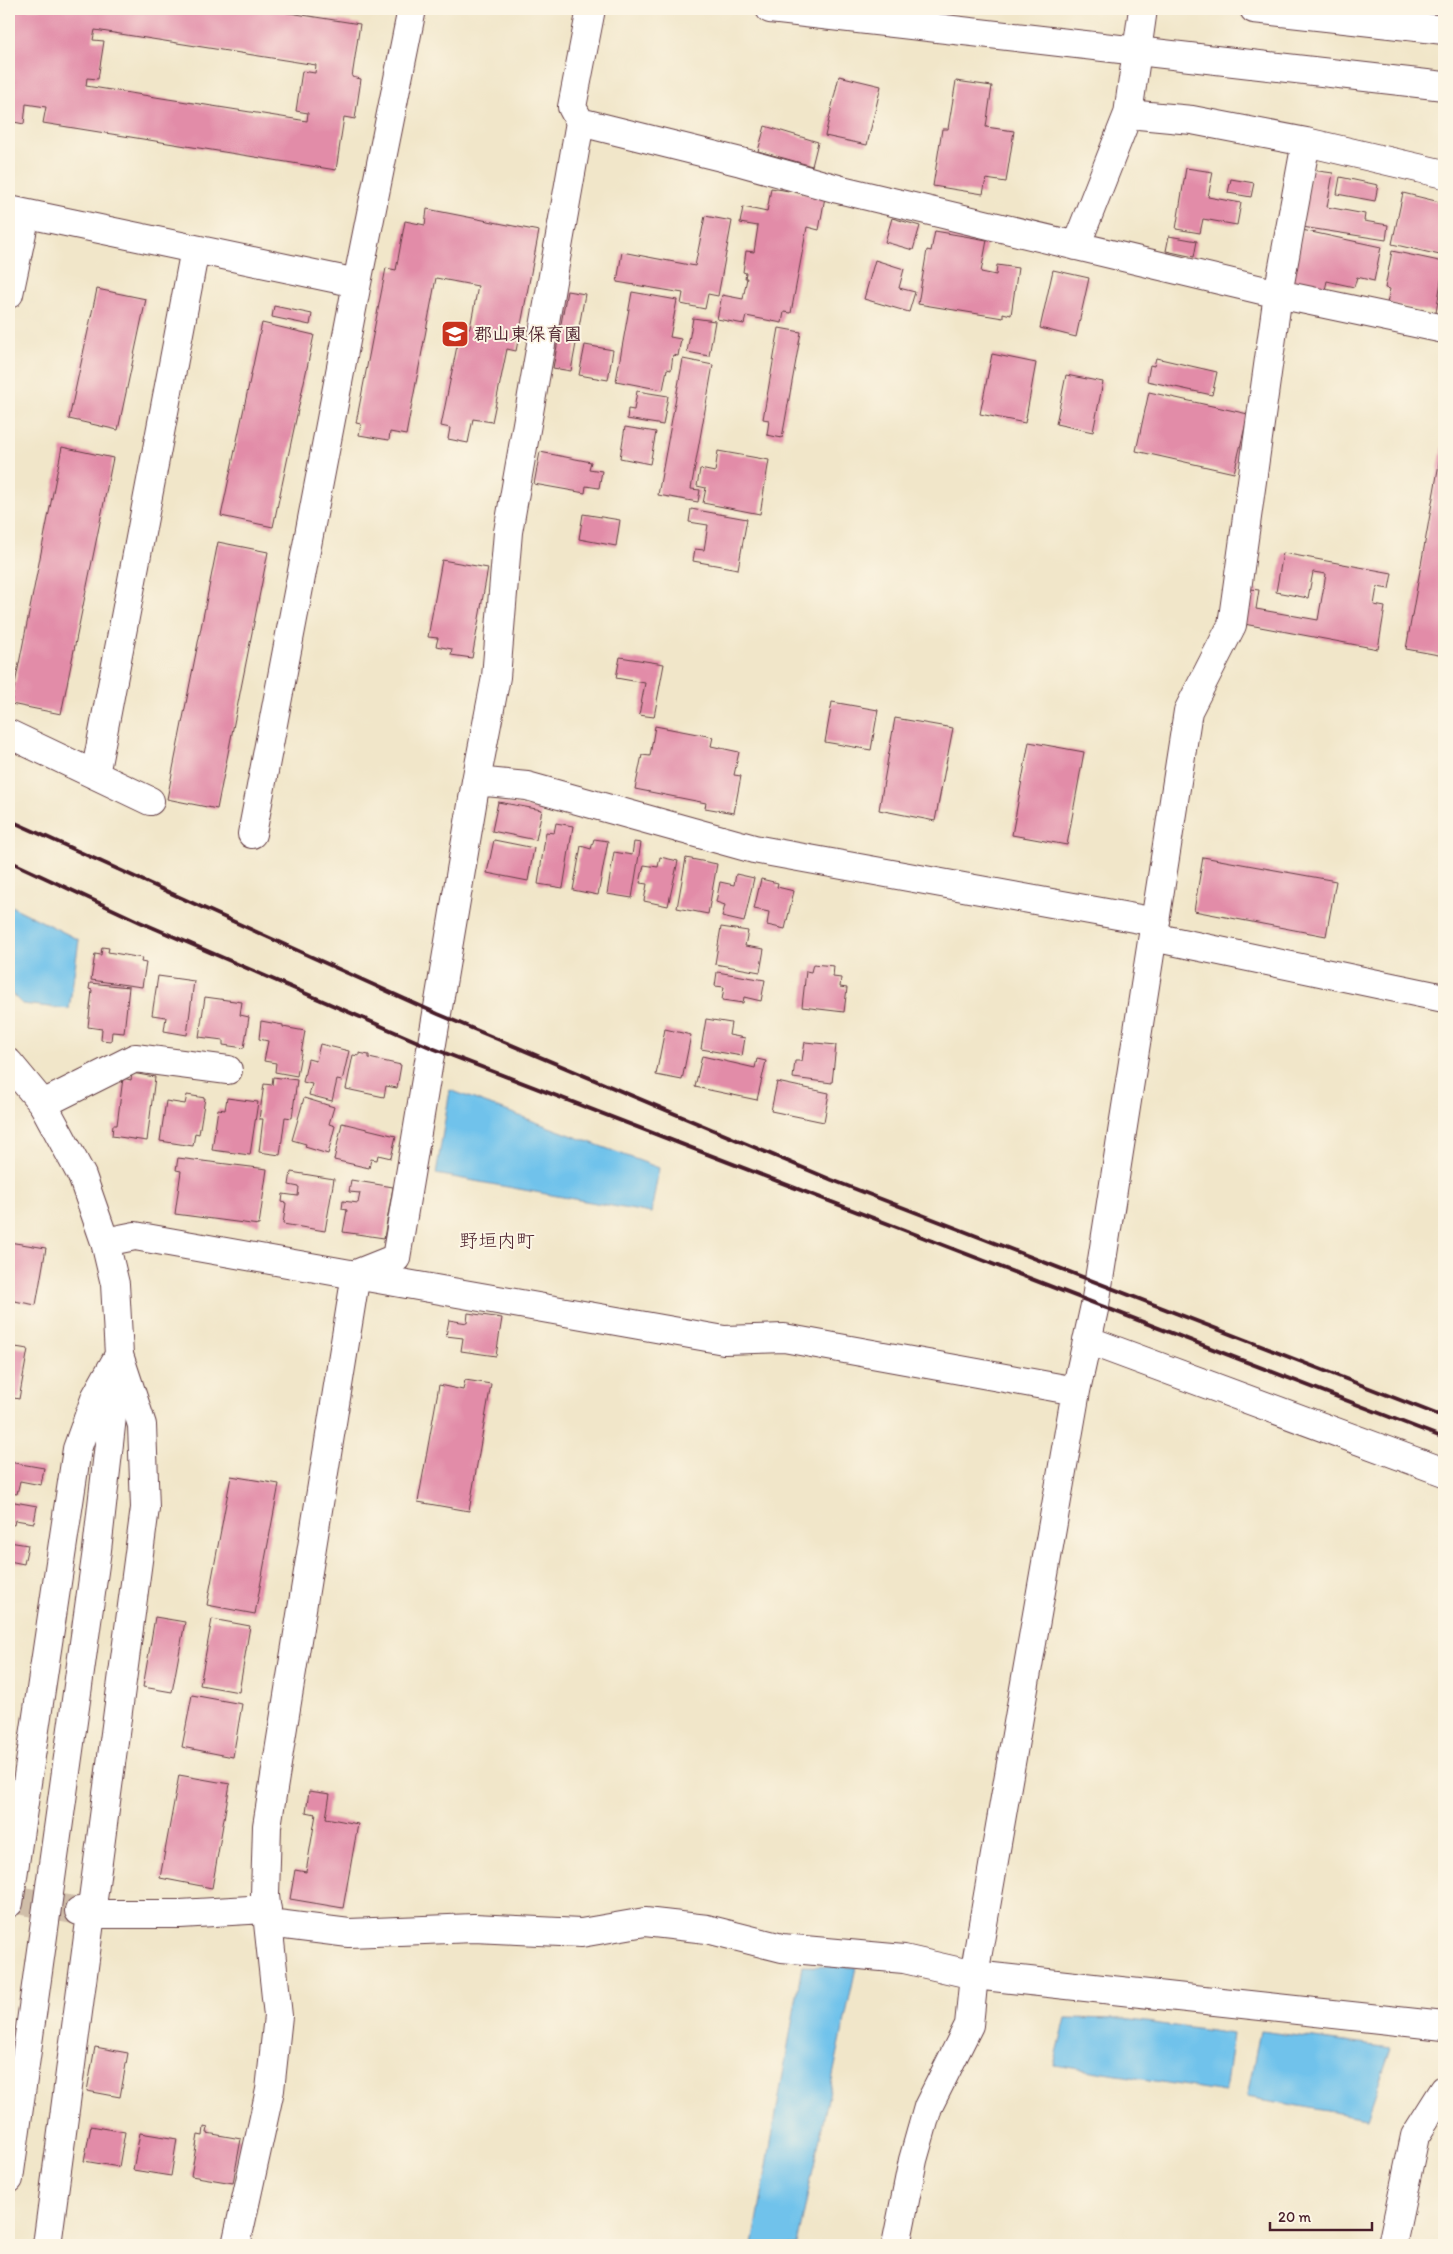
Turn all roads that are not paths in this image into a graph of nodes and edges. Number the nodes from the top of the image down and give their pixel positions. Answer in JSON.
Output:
{"nodes":[{"id":1,"x":412,"y":9,"type":"edge"},
{"id":2,"x":592,"y":9,"type":"edge"},
{"id":3,"x":770,"y":9,"type":"edge"},
{"id":4,"x":1143,"y":9,"type":"edge"},
{"id":5,"x":1254,"y":9,"type":"edge"},
{"id":6,"x":1444,"y":30,"type":"edge"},
{"id":7,"x":1137,"y":51,"type":"junction"},
{"id":8,"x":1444,"y":86,"type":"edge"},
{"id":9,"x":1128,"y":114,"type":"junction"},
{"id":10,"x":580,"y":122,"type":"junction"},
{"id":11,"x":1306,"y":142,"type":"junction"},
{"id":12,"x":1444,"y":174,"type":"edge"},
{"id":13,"x":17,"y":212,"type":"edge"},
{"id":14,"x":1076,"y":246,"type":"junction"},
{"id":15,"x":195,"y":249,"type":"junction"},
{"id":16,"x":357,"y":283,"type":"junction"},
{"id":17,"x":9,"y":294,"type":"edge"},
{"id":18,"x":1278,"y":294,"type":"junction"},
{"id":19,"x":1444,"y":329,"type":"edge"},
{"id":20,"x":9,"y":734,"type":"edge"},
{"id":21,"x":95,"y":775,"type":"junction"},
{"id":22,"x":476,"y":781,"type":"junction"},
{"id":23,"x":150,"y":801,"type":"dead end"},
{"id":24,"x":252,"y":834,"type":"dead end"},
{"id":25,"x":1155,"y":930,"type":"junction"},
{"id":26,"x":1444,"y":998,"type":"edge"},
{"id":27,"x":9,"y":1063,"type":"edge"},
{"id":28,"x":228,"y":1070,"type":"dead end"},
{"id":29,"x":43,"y":1104,"type":"junction"},
{"id":30,"x":105,"y":1242,"type":"junction"},
{"id":31,"x":356,"y":1274,"type":"junction"},
{"id":32,"x":1087,"y":1340,"type":"junction"},
{"id":33,"x":119,"y":1355,"type":"junction"},
{"id":34,"x":1076,"y":1391,"type":"junction"},
{"id":35,"x":1444,"y":1472,"type":"edge"},
{"id":36,"x":11,"y":1900,"type":"edge"},
{"id":37,"x":86,"y":1912,"type":"junction"},
{"id":38,"x":268,"y":1916,"type":"junction"},
{"id":39,"x":974,"y":1975,"type":"junction"},
{"id":40,"x":1444,"y":2026,"type":"edge"},
{"id":41,"x":1444,"y":2090,"type":"edge"},
{"id":42,"x":9,"y":2179,"type":"edge"},
{"id":43,"x":47,"y":2245,"type":"edge"},
{"id":44,"x":236,"y":2245,"type":"edge"},
{"id":45,"x":896,"y":2245,"type":"edge"},
{"id":46,"x":1392,"y":2245,"type":"edge"}],
"edges":[{"from":1,"to":16,"type":"street"},
{"from":2,"to":10,"type":"street"},
{"from":3,"to":7,"type":"street"},
{"from":4,"to":7,"type":"street"},
{"from":5,"to":6,"type":"street"},
{"from":7,"to":8,"type":"street"},
{"from":7,"to":9,"type":"street"},
{"from":9,"to":11,"type":"street"},
{"from":9,"to":14,"type":"street"},
{"from":10,"to":14,"type":"street"},
{"from":10,"to":22,"type":"street"},
{"from":11,"to":12,"type":"street"},
{"from":11,"to":18,"type":"street"},
{"from":13,"to":15,"type":"street"},
{"from":13,"to":17,"type":"street"},
{"from":14,"to":18,"type":"street"},
{"from":15,"to":16,"type":"street"},
{"from":15,"to":21,"type":"street"},
{"from":16,"to":24,"type":"street"},
{"from":18,"to":19,"type":"street"},
{"from":18,"to":25,"type":"street"},
{"from":20,"to":21,"type":"street"},
{"from":21,"to":23,"type":"street"},
{"from":22,"to":25,"type":"street"},
{"from":22,"to":31,"type":"street"},
{"from":25,"to":26,"type":"street"},
{"from":25,"to":32,"type":"street"},
{"from":27,"to":29,"type":"street"},
{"from":28,"to":29,"type":"street"},
{"from":29,"to":30,"type":"street"},
{"from":30,"to":31,"type":"street"},
{"from":30,"to":33,"type":"street"},
{"from":31,"to":34,"type":"street"},
{"from":31,"to":38,"type":"street"},
{"from":32,"to":34,"type":"street"},
{"from":32,"to":35,"type":"street"},
{"from":33,"to":36,"type":"street"},
{"from":33,"to":37,"type":"street"},
{"from":33,"to":42,"type":"street"},
{"from":34,"to":39,"type":"street"},
{"from":37,"to":38,"type":"street"},
{"from":37,"to":43,"type":"street"},
{"from":38,"to":39,"type":"street"},
{"from":38,"to":44,"type":"street"},
{"from":39,"to":40,"type":"street"},
{"from":39,"to":45,"type":"street"},
{"from":41,"to":46,"type":"street"}]}
